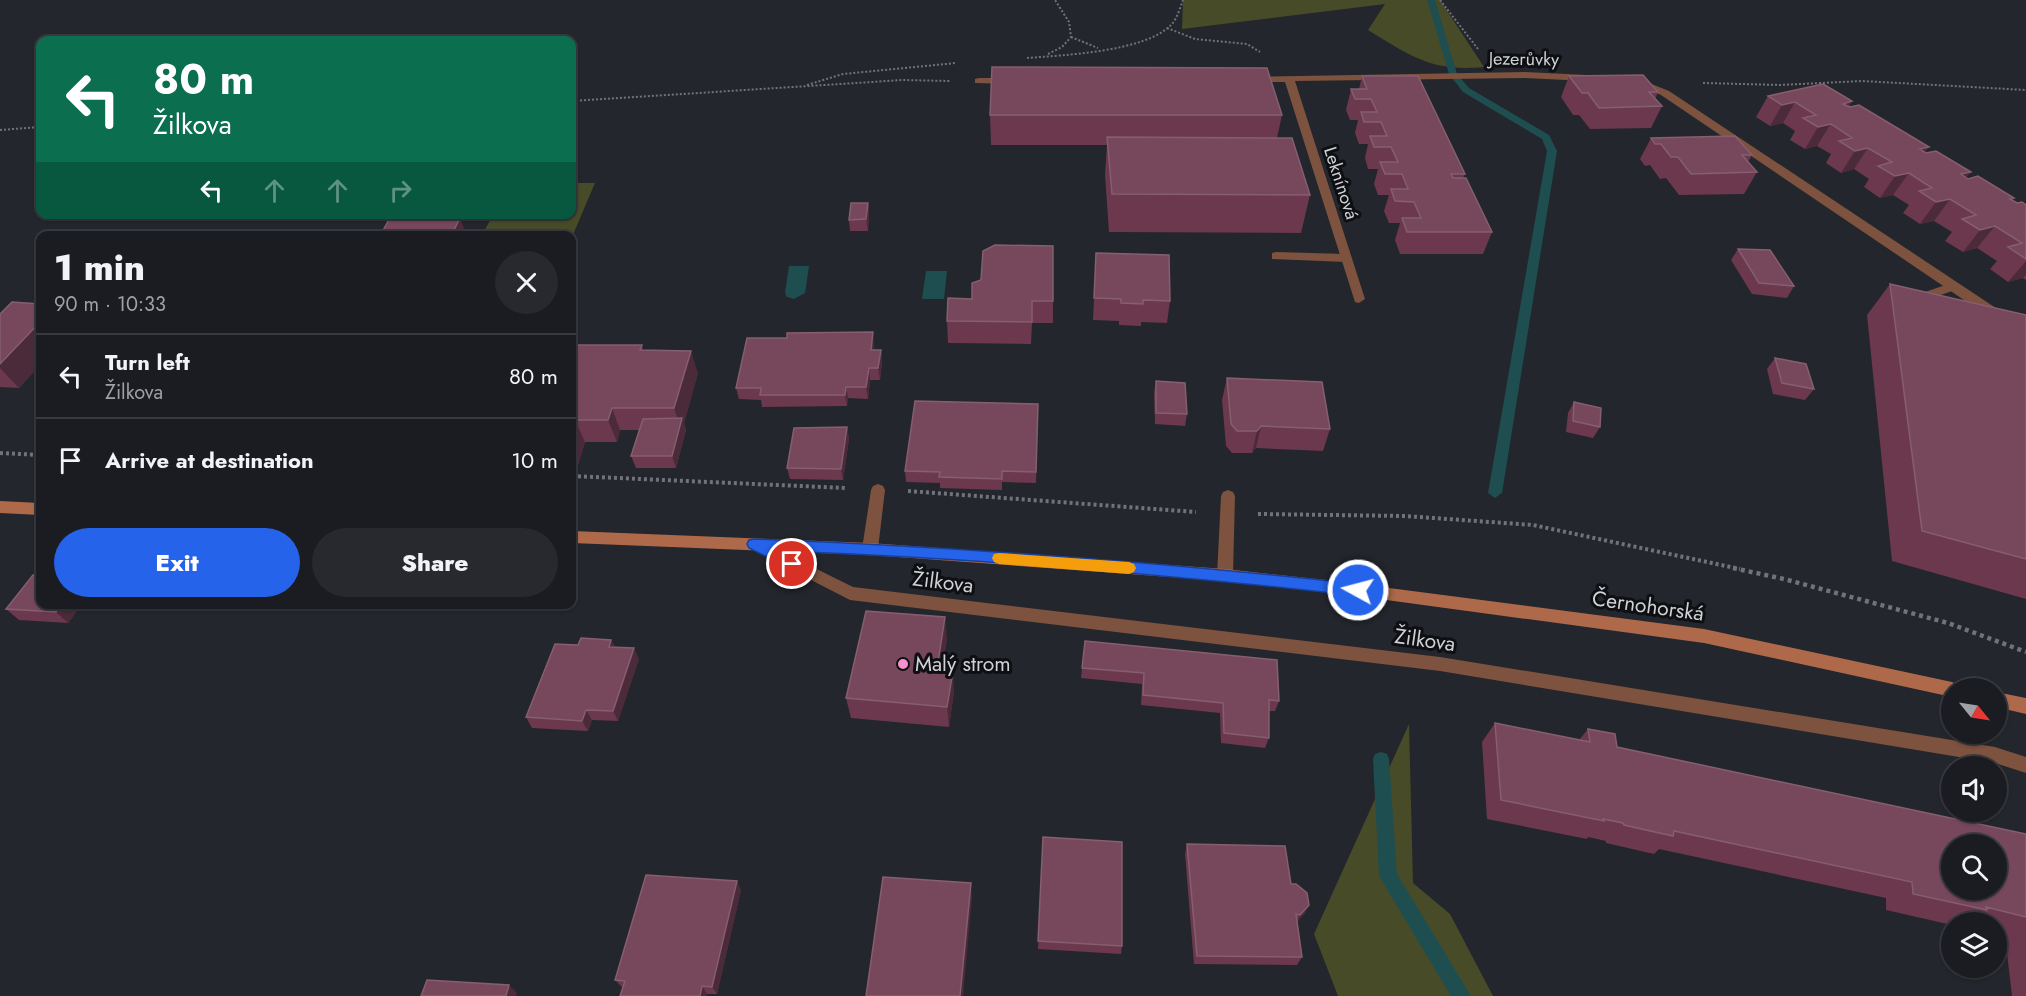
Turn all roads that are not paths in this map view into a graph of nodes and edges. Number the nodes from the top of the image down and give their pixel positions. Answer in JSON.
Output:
{"nodes":[{"id":1,"x":1241,"y":79,"type":"edge"},
{"id":2,"x":1289,"y":79,"type":"junction"},
{"id":3,"x":1602,"y":79,"type":"edge"},
{"id":4,"x":1624,"y":80,"type":"edge"},
{"id":5,"x":979,"y":81,"type":"road end"},
{"id":6,"x":1026,"y":81,"type":"edge"},
{"id":7,"x":1276,"y":256,"type":"dead end"},
{"id":8,"x":1346,"y":258,"type":"junction"},
{"id":9,"x":1954,"y":286,"type":"junction"},
{"id":10,"x":1359,"y":298,"type":"dead end"},
{"id":11,"x":1929,"y":322,"type":"edge"},
{"id":12,"x":2026,"y":338,"type":"edge"},
{"id":13,"x":878,"y":490,"type":"road end"},
{"id":14,"x":1228,"y":496,"type":"dead end"},
{"id":15,"x":0,"y":507,"type":"edge"},
{"id":16,"x":36,"y":509,"type":"edge"},
{"id":17,"x":576,"y":537,"type":"edge"},
{"id":18,"x":754,"y":544,"type":"junction"},
{"id":19,"x":870,"y":549,"type":"junction"},
{"id":20,"x":1225,"y":575,"type":"junction"},
{"id":21,"x":1335,"y":587,"type":"joint"},
{"id":22,"x":1941,"y":688,"type":"edge"},
{"id":23,"x":2007,"y":702,"type":"edge"},
{"id":24,"x":2026,"y":706,"type":"edge"},
{"id":25,"x":2026,"y":765,"type":"edge"}],
"edges":[{"from":1,"to":2,"type":"street","name":"Jezerůvky"},
{"from":2,"to":3,"type":"street","name":"Jezerůvky"},
{"from":2,"to":8,"type":"street","name":"Leknínová"},
{"from":4,"to":9,"type":"street"},
{"from":5,"to":6,"type":"street"},
{"from":7,"to":8,"type":"street"},
{"from":8,"to":10,"type":"street","name":"Leknínová"},
{"from":9,"to":11,"type":"street"},
{"from":9,"to":12,"type":"street"},
{"from":13,"to":19,"type":"street"},
{"from":14,"to":20,"type":"street"},
{"from":15,"to":16,"type":"street"},
{"from":17,"to":18,"type":"street","name":"Žilkova"},
{"from":18,"to":19,"type":"street","name":"Žilkova"},
{"from":18,"to":25,"type":"street","name":"Žilkova"},
{"from":19,"to":20,"type":"street","name":"Žilkova"},
{"from":20,"to":21,"type":"street","name":"Žilkova"},
{"from":21,"to":22,"type":"street","name":"Černohorská"},
{"from":23,"to":24,"type":"street"}]}
